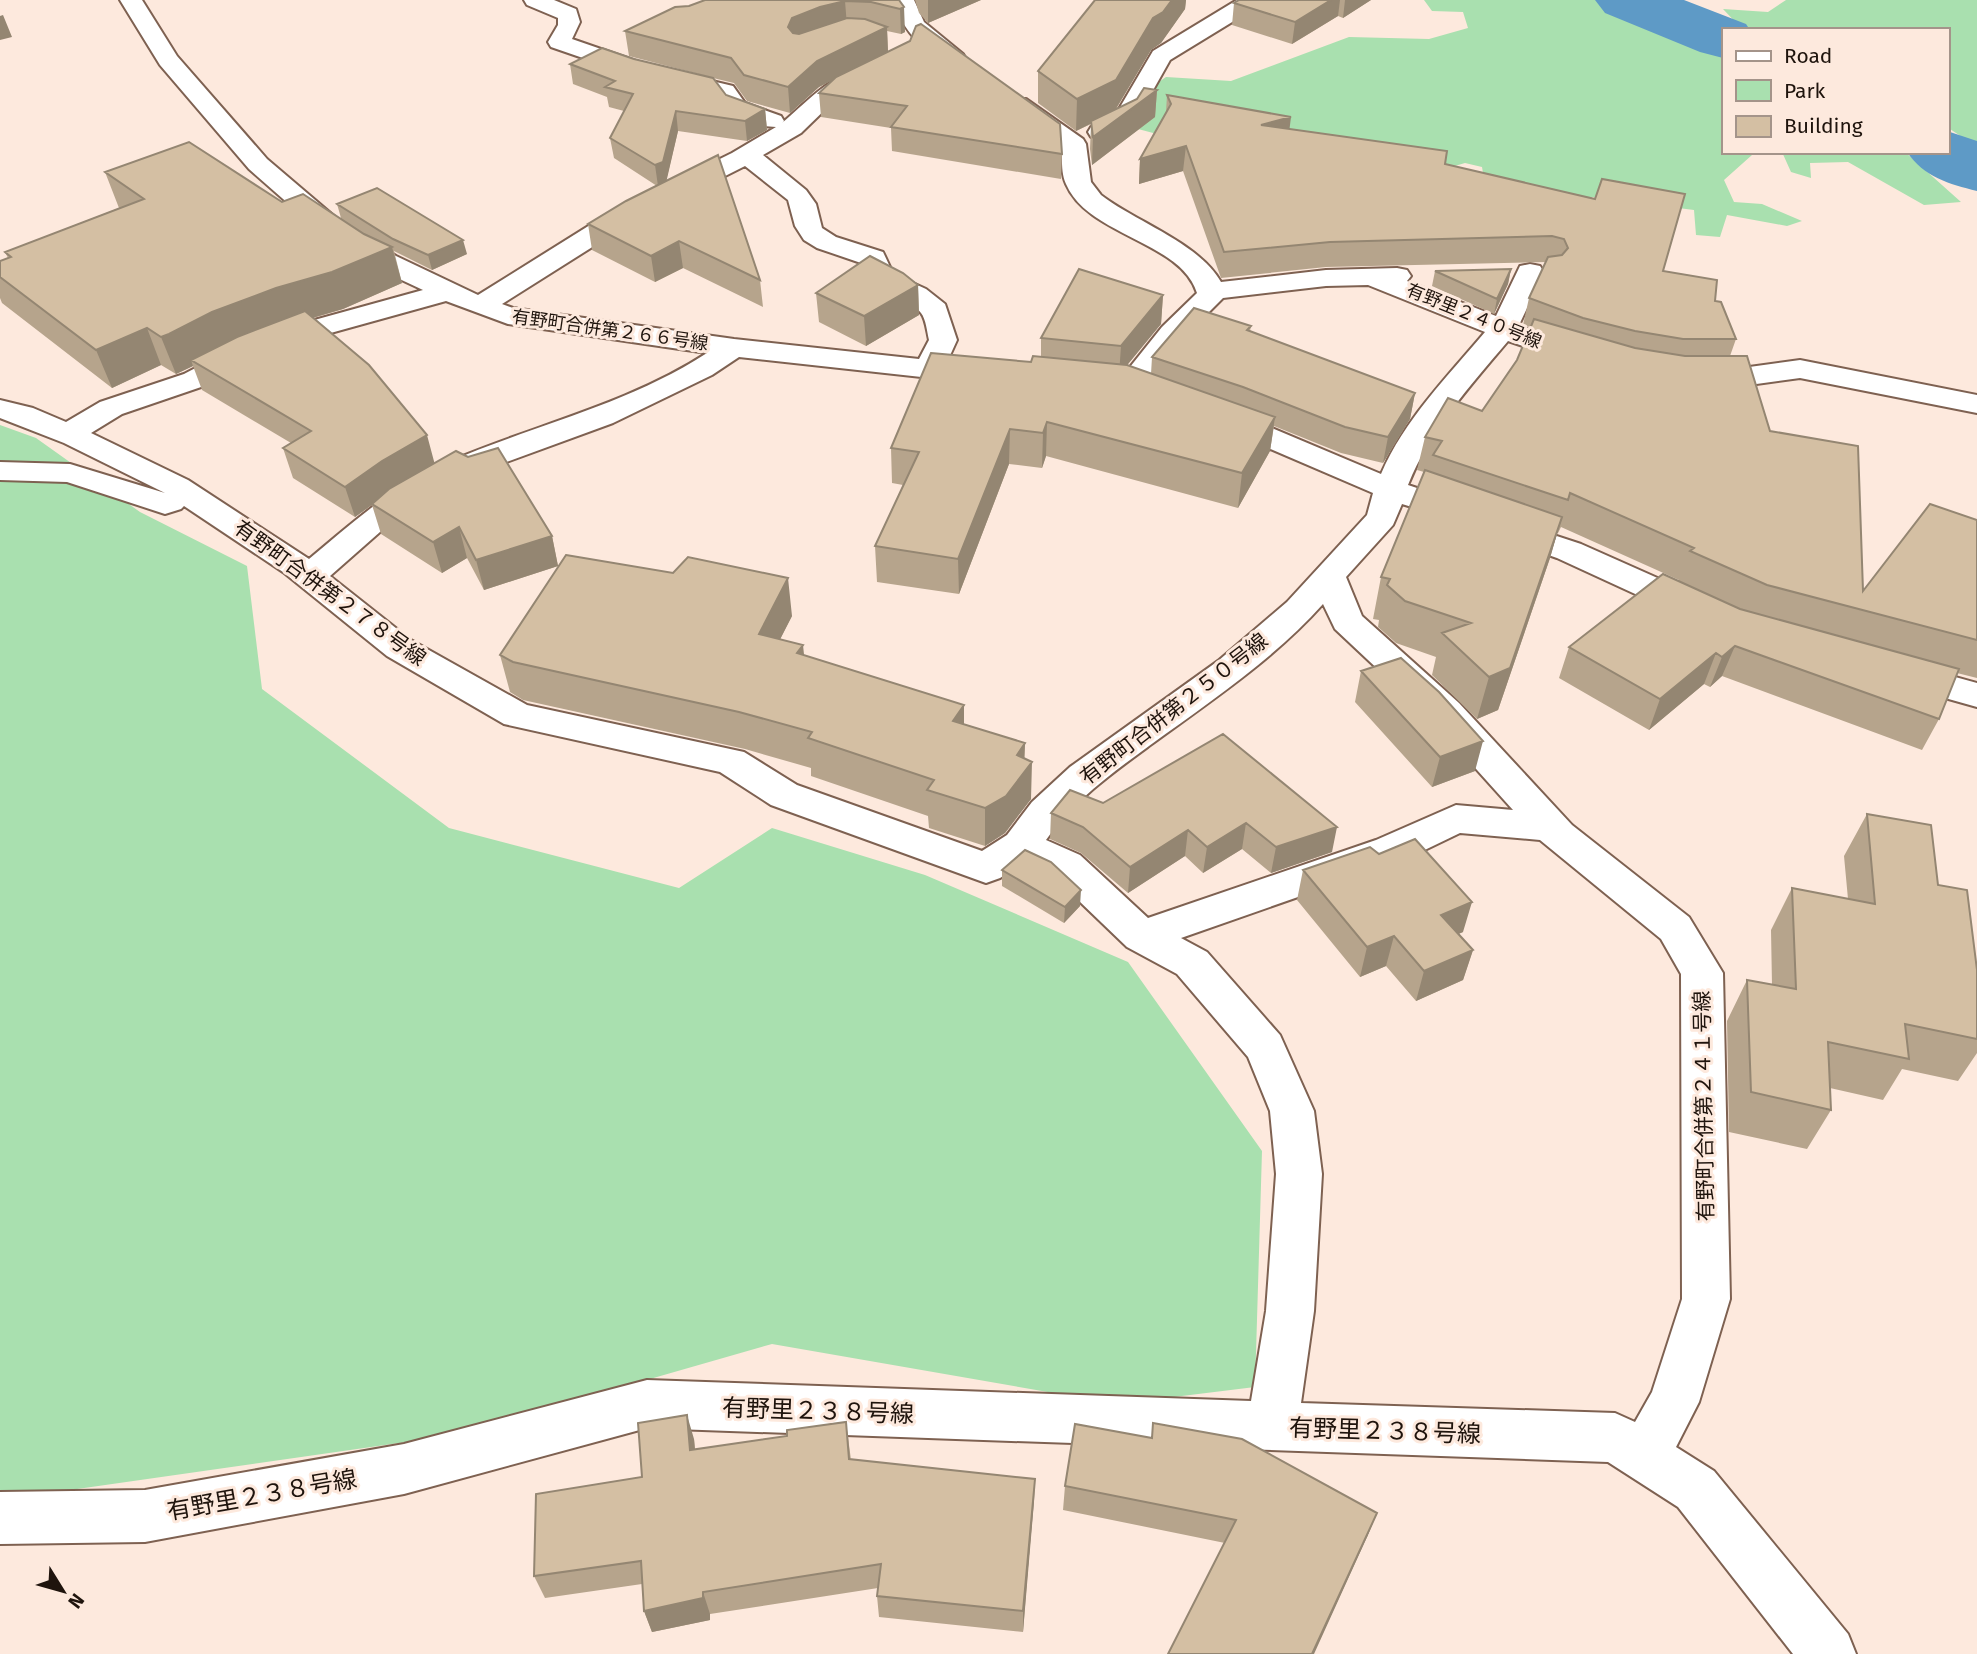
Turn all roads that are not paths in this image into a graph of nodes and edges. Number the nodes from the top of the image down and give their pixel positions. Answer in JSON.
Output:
{"nodes":[{"id":1,"x":131,"y":0,"type":"edge"},
{"id":2,"x":535,"y":0,"type":"edge"},
{"id":3,"x":1252,"y":0,"type":"edge"},
{"id":4,"x":901,"y":27,"type":"edge"},
{"id":5,"x":792,"y":128,"type":"junction"},
{"id":6,"x":1074,"y":144,"type":"junction"},
{"id":7,"x":747,"y":155,"type":"junction"},
{"id":8,"x":1527,"y":272,"type":"dead end"},
{"id":9,"x":1434,"y":274,"type":"edge"},
{"id":10,"x":1372,"y":277,"type":"junction"},
{"id":11,"x":1211,"y":291,"type":"junction"},
{"id":12,"x":448,"y":292,"type":"junction"},
{"id":13,"x":480,"y":306,"type":"junction"},
{"id":14,"x":1503,"y":329,"type":"junction"},
{"id":15,"x":734,"y":348,"type":"junction"},
{"id":16,"x":1553,"y":348,"type":"edge"},
{"id":17,"x":929,"y":369,"type":"junction"},
{"id":18,"x":996,"y":375,"type":"edge"},
{"id":19,"x":1674,"y":377,"type":"edge"},
{"id":20,"x":1977,"y":404,"type":"edge"},
{"id":21,"x":0,"y":409,"type":"edge"},
{"id":22,"x":67,"y":433,"type":"junction"},
{"id":23,"x":0,"y":471,"type":"edge"},
{"id":24,"x":1390,"y":489,"type":"junction"},
{"id":25,"x":189,"y":495,"type":"junction"},
{"id":26,"x":309,"y":576,"type":"junction"},
{"id":27,"x":1329,"y":576,"type":"junction"},
{"id":28,"x":1728,"y":624,"type":"edge"},
{"id":29,"x":1875,"y":666,"type":"edge"},
{"id":30,"x":1977,"y":695,"type":"edge"},
{"id":31,"x":1551,"y":827,"type":"junction"},
{"id":32,"x":1021,"y":845,"type":"junction"},
{"id":33,"x":1141,"y":936,"type":"junction"},
{"id":34,"x":1272,"y":1427,"type":"junction"},
{"id":35,"x":1643,"y":1456,"type":"junction"},
{"id":36,"x":0,"y":1518,"type":"edge"},
{"id":37,"x":1828,"y":1654,"type":"edge"}],
"edges":[{"from":1,"to":12,"type":"street","name":"有野町合併第２６６号線"},
{"from":2,"to":5,"type":"street"},
{"from":3,"to":6,"type":"street"},
{"from":4,"to":5,"type":"street"},
{"from":4,"to":6,"type":"street"},
{"from":5,"to":7,"type":"street"},
{"from":6,"to":11,"type":"street"},
{"from":7,"to":13,"type":"street"},
{"from":7,"to":17,"type":"street"},
{"from":8,"to":14,"type":"street"},
{"from":9,"to":10,"type":"street"},
{"from":10,"to":11,"type":"street"},
{"from":10,"to":14,"type":"street","name":"有野里２４０号線"},
{"from":11,"to":24,"type":"street"},
{"from":12,"to":13,"type":"street","name":"有野町合併第２６６号線"},
{"from":12,"to":22,"type":"street"},
{"from":13,"to":15,"type":"street","name":"有野町合併第２６６号線"},
{"from":14,"to":16,"type":"street","name":"有野里２４０号線"},
{"from":14,"to":24,"type":"street"},
{"from":15,"to":17,"type":"street","name":"有野町合併第２６６号線"},
{"from":15,"to":26,"type":"street"},
{"from":17,"to":18,"type":"street","name":"有野町合併第２６６号線"},
{"from":19,"to":20,"type":"street"},
{"from":21,"to":22,"type":"street","name":"有野町合併第２７８号線"},
{"from":22,"to":25,"type":"street","name":"有野町合併第２７８号線"},
{"from":23,"to":25,"type":"street"},
{"from":24,"to":27,"type":"street"},
{"from":24,"to":28,"type":"street"},
{"from":25,"to":26,"type":"street","name":"有野町合併第２７８号線"},
{"from":26,"to":32,"type":"street","name":"有野町合併第２７８号線"},
{"from":27,"to":31,"type":"street","name":"有野町合併第２４１号線"},
{"from":27,"to":32,"type":"street","name":"有野町合併第２５０号線"},
{"from":29,"to":30,"type":"street"},
{"from":31,"to":33,"type":"street"},
{"from":31,"to":35,"type":"street","name":"有野町合併第２４１号線"},
{"from":32,"to":33,"type":"street"},
{"from":33,"to":34,"type":"street"},
{"from":34,"to":35,"type":"street","name":"有野里２３８号線"},
{"from":34,"to":36,"type":"street","name":"有野里２３８号線"},
{"from":35,"to":37,"type":"street"}]}
